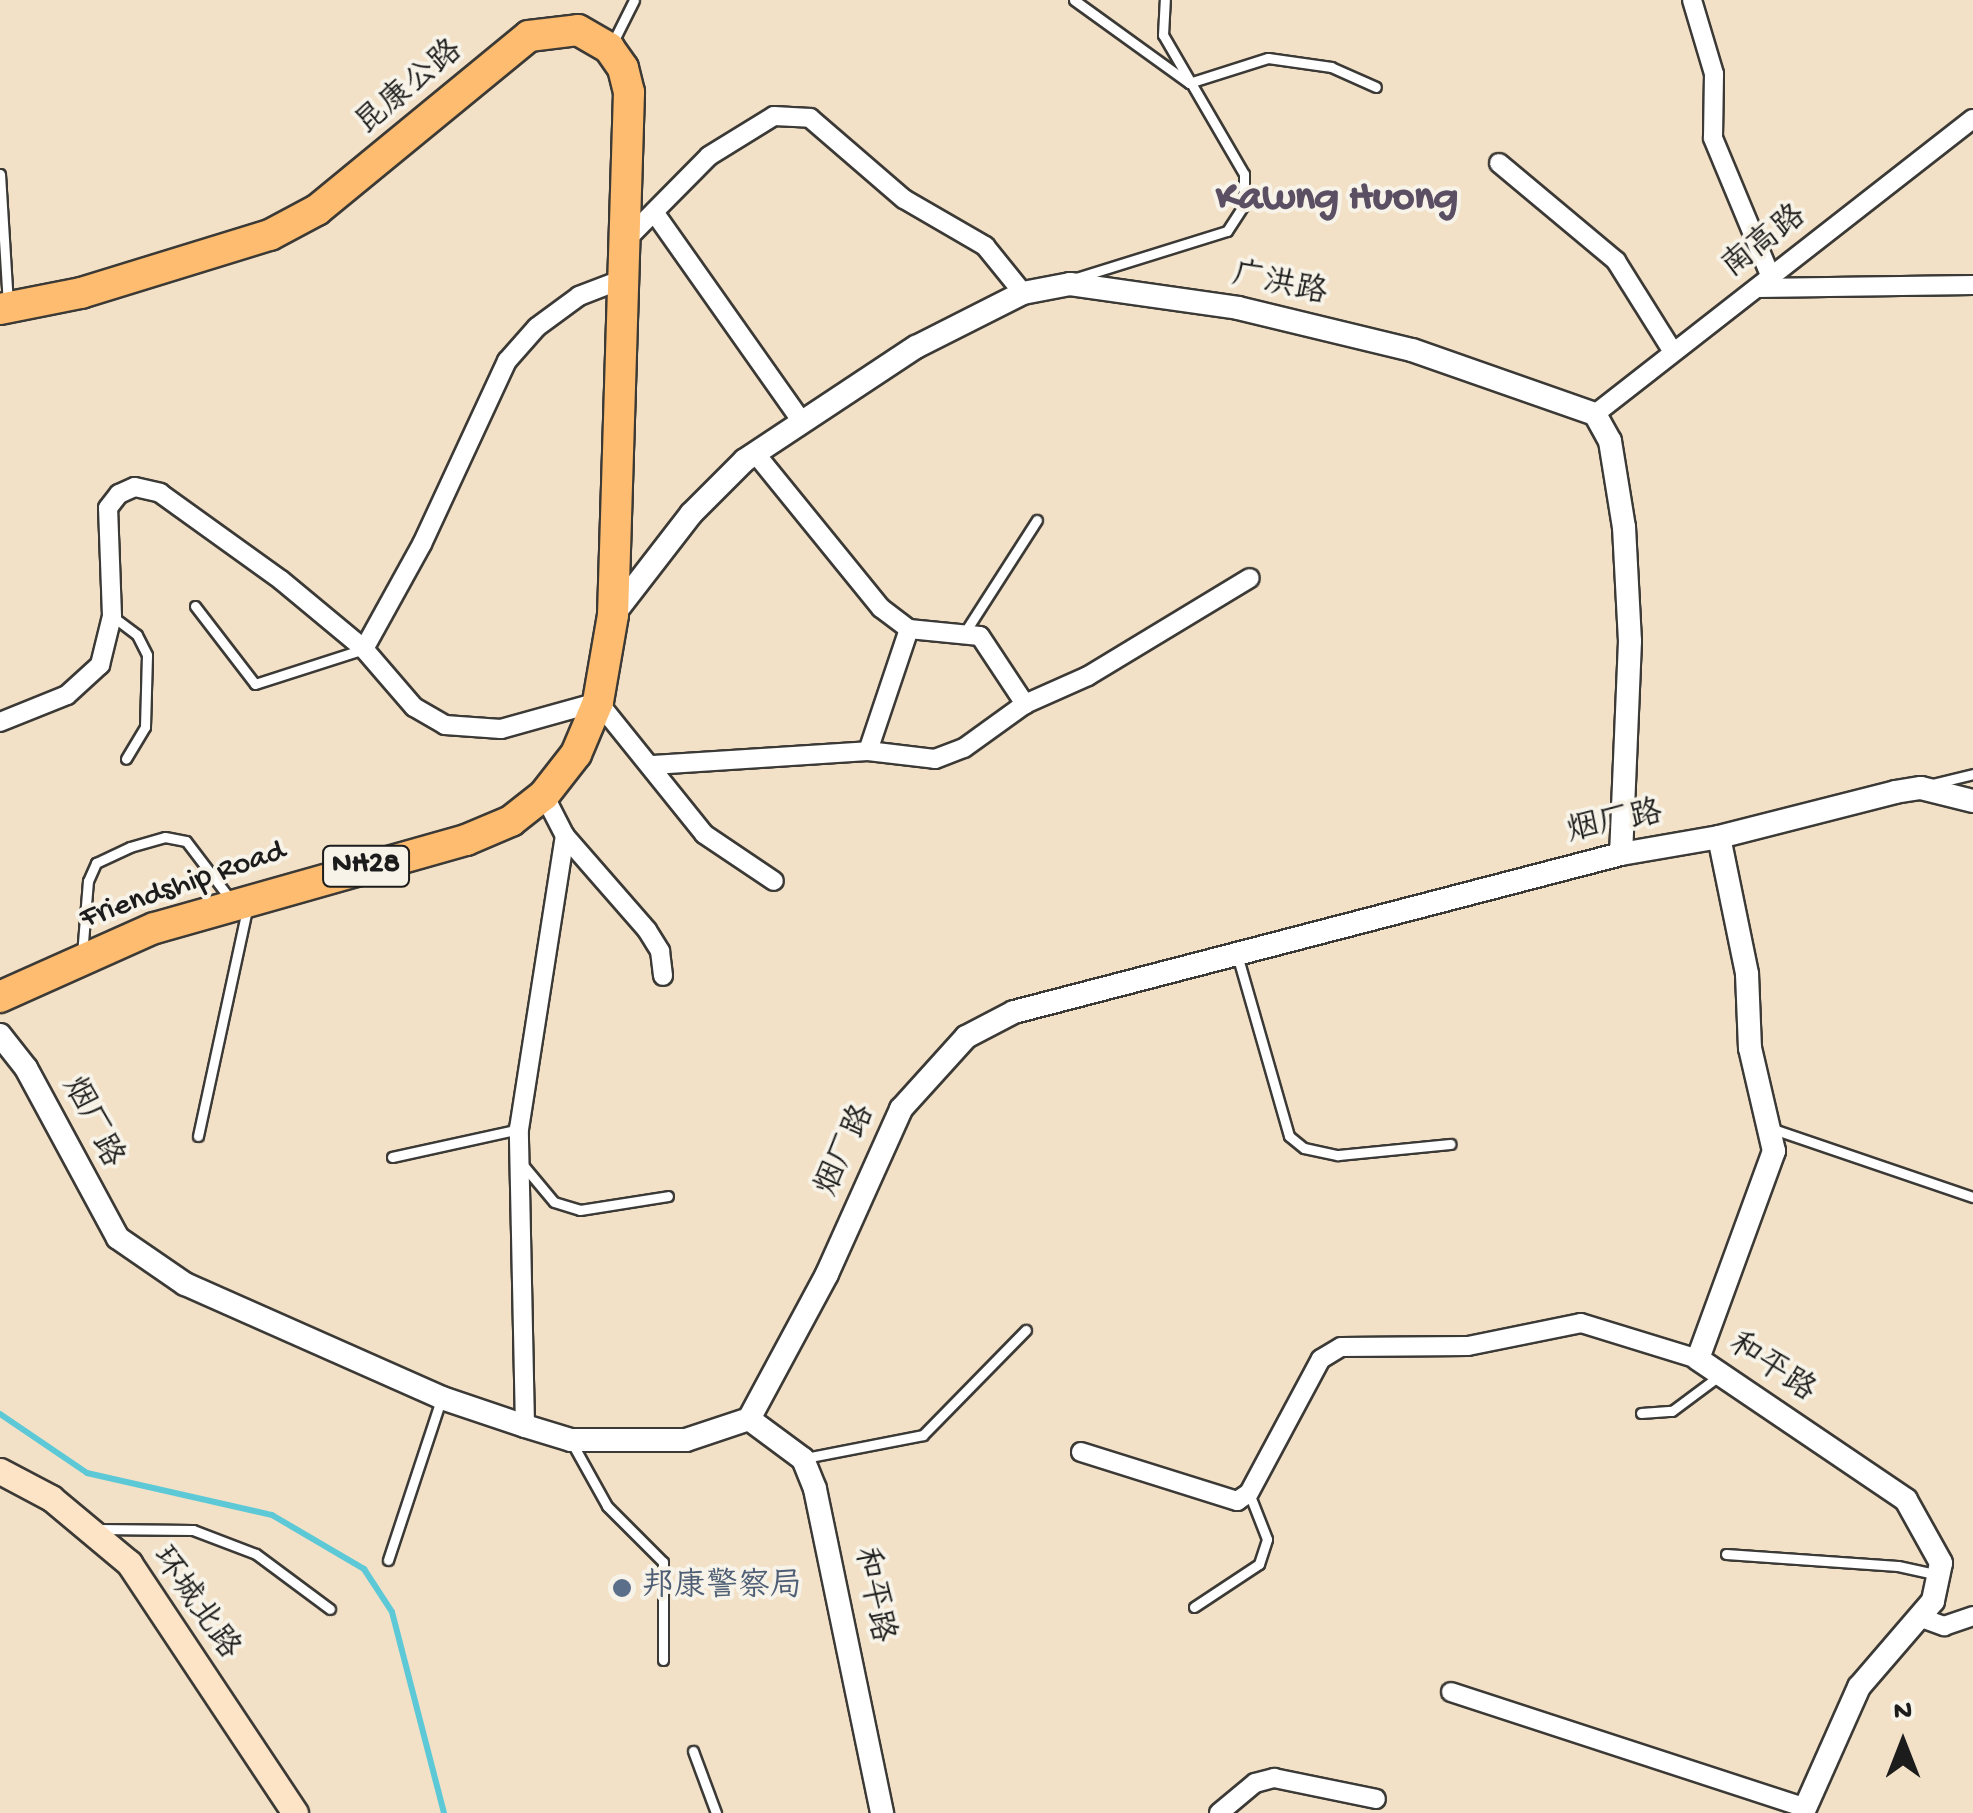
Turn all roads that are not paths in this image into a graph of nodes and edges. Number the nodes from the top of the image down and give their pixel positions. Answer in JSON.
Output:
{"nodes":[{"id":1,"x":634,"y":0,"type":"edge"},
{"id":2,"x":1074,"y":0,"type":"edge"},
{"id":3,"x":1165,"y":0,"type":"edge"},
{"id":4,"x":1692,"y":0,"type":"edge"},
{"id":5,"x":609,"y":48,"type":"junction"},
{"id":6,"x":1189,"y":84,"type":"junction"},
{"id":7,"x":1376,"y":86,"type":"dead end"},
{"id":8,"x":1973,"y":119,"type":"edge"},
{"id":9,"x":1498,"y":162,"type":"dead end"},
{"id":10,"x":0,"y":174,"type":"edge"},
{"id":11,"x":654,"y":212,"type":"junction"},
{"id":12,"x":625,"y":241,"type":"junction"},
{"id":13,"x":624,"y":279,"type":"junction"},
{"id":14,"x":1764,"y":282,"type":"junction"},
{"id":15,"x":1059,"y":284,"type":"junction"},
{"id":16,"x":1973,"y":285,"type":"edge"},
{"id":17,"x":1024,"y":293,"type":"junction"},
{"id":18,"x":4,"y":308,"type":"edge"},
{"id":19,"x":1674,"y":352,"type":"junction"},
{"id":20,"x":1595,"y":414,"type":"junction"},
{"id":21,"x":800,"y":419,"type":"junction"},
{"id":22,"x":754,"y":453,"type":"junction"},
{"id":23,"x":1036,"y":520,"type":"dead end"},
{"id":24,"x":1250,"y":578,"type":"dead end"},
{"id":25,"x":195,"y":606,"type":"dead end"},
{"id":26,"x":613,"y":615,"type":"junction"},
{"id":27,"x":112,"y":616,"type":"junction"},
{"id":28,"x":909,"y":629,"type":"junction"},
{"id":29,"x":965,"y":632,"type":"junction"},
{"id":30,"x":364,"y":649,"type":"junction"},
{"id":31,"x":598,"y":702,"type":"junction"},
{"id":32,"x":1025,"y":704,"type":"junction"},
{"id":33,"x":0,"y":722,"type":"edge"},
{"id":34,"x":868,"y":751,"type":"junction"},
{"id":35,"x":126,"y":758,"type":"dead end"},
{"id":36,"x":653,"y":765,"type":"junction"},
{"id":37,"x":1973,"y":774,"type":"edge"},
{"id":38,"x":1920,"y":788,"type":"junction"},
{"id":39,"x":544,"y":795,"type":"junction"},
{"id":40,"x":1973,"y":802,"type":"edge"},
{"id":41,"x":565,"y":836,"type":"junction"},
{"id":42,"x":1719,"y":837,"type":"junction"},
{"id":43,"x":1621,"y":854,"type":"junction"},
{"id":44,"x":774,"y":881,"type":"dead end"},
{"id":45,"x":241,"y":900,"type":"junction"},
{"id":46,"x":1237,"y":954,"type":"junction"},
{"id":47,"x":82,"y":957,"type":"junction"},
{"id":48,"x":664,"y":976,"type":"dead end"},
{"id":49,"x":0,"y":997,"type":"edge"},
{"id":50,"x":0,"y":1036,"type":"edge"},
{"id":51,"x":518,"y":1129,"type":"junction"},
{"id":52,"x":1773,"y":1129,"type":"junction"},
{"id":53,"x":198,"y":1136,"type":"dead end"},
{"id":54,"x":1450,"y":1144,"type":"dead end"},
{"id":55,"x":392,"y":1157,"type":"dead end"},
{"id":56,"x":518,"y":1159,"type":"junction"},
{"id":57,"x":668,"y":1196,"type":"dead end"},
{"id":58,"x":1973,"y":1197,"type":"edge"},
{"id":59,"x":1026,"y":1330,"type":"dead end"},
{"id":60,"x":1698,"y":1359,"type":"junction"},
{"id":61,"x":1722,"y":1374,"type":"junction"},
{"id":62,"x":442,"y":1398,"type":"junction"},
{"id":63,"x":1641,"y":1413,"type":"dead end"},
{"id":64,"x":749,"y":1419,"type":"junction"},
{"id":65,"x":525,"y":1426,"type":"junction"},
{"id":66,"x":571,"y":1440,"type":"junction"},
{"id":67,"x":1081,"y":1452,"type":"dead end"},
{"id":68,"x":803,"y":1459,"type":"junction"},
{"id":69,"x":0,"y":1471,"type":"edge"},
{"id":70,"x":1248,"y":1493,"type":"junction"},
{"id":71,"x":93,"y":1529,"type":"junction"},
{"id":72,"x":1726,"y":1554,"type":"dead end"},
{"id":73,"x":388,"y":1560,"type":"dead end"},
{"id":74,"x":1942,"y":1576,"type":"junction"},
{"id":75,"x":1194,"y":1607,"type":"dead end"},
{"id":76,"x":330,"y":1609,"type":"dead end"},
{"id":77,"x":1973,"y":1616,"type":"edge"},
{"id":78,"x":1919,"y":1618,"type":"junction"},
{"id":79,"x":664,"y":1660,"type":"dead end"},
{"id":80,"x":1451,"y":1692,"type":"dead end"},
{"id":81,"x":693,"y":1751,"type":"dead end"},
{"id":82,"x":1376,"y":1799,"type":"dead end"},
{"id":83,"x":1804,"y":1810,"type":"edge"},
{"id":84,"x":295,"y":1813,"type":"edge"},
{"id":85,"x":716,"y":1813,"type":"edge"},
{"id":86,"x":882,"y":1813,"type":"edge"},
{"id":87,"x":1219,"y":1813,"type":"edge"}],
"edges":[{"from":1,"to":5,"type":"lane"},
{"from":2,"to":6,"type":"lane"},
{"from":3,"to":6,"type":"lane"},
{"from":4,"to":14,"type":"street"},
{"from":5,"to":12,"type":"highway","number":"NH28"},
{"from":5,"to":18,"type":"highway","name":"昆康公路"},
{"from":6,"to":7,"type":"lane"},
{"from":6,"to":15,"type":"lane"},
{"from":8,"to":14,"type":"street","name":"南高路"},
{"from":9,"to":19,"type":"street"},
{"from":10,"to":18,"type":"lane"},
{"from":11,"to":12,"type":"street"},
{"from":11,"to":17,"type":"street"},
{"from":11,"to":21,"type":"street"},
{"from":12,"to":13,"type":"highway","number":"NH28"},
{"from":13,"to":26,"type":"highway","number":"NH28"},
{"from":13,"to":30,"type":"street"},
{"from":14,"to":16,"type":"street"},
{"from":14,"to":19,"type":"street","name":"南高路"},
{"from":15,"to":17,"type":"street","name":"广洪路"},
{"from":15,"to":20,"type":"street","name":"广洪路"},
{"from":17,"to":21,"type":"street","name":"广洪路"},
{"from":19,"to":20,"type":"street","name":"南高路"},
{"from":20,"to":43,"type":"street"},
{"from":21,"to":22,"type":"street","name":"广洪路"},
{"from":22,"to":26,"type":"street","name":"广洪路"},
{"from":22,"to":28,"type":"street"},
{"from":23,"to":29,"type":"lane"},
{"from":24,"to":32,"type":"street"},
{"from":25,"to":30,"type":"lane"},
{"from":26,"to":31,"type":"highway","name":"Friendship Road","number":"NH28"},
{"from":27,"to":30,"type":"street"},
{"from":27,"to":33,"type":"street"},
{"from":27,"to":35,"type":"lane"},
{"from":28,"to":29,"type":"street"},
{"from":28,"to":34,"type":"street"},
{"from":29,"to":32,"type":"street"},
{"from":30,"to":31,"type":"street"},
{"from":31,"to":36,"type":"street"},
{"from":31,"to":39,"type":"highway","name":"Friendship Road","number":"NH28"},
{"from":32,"to":34,"type":"street"},
{"from":34,"to":36,"type":"street"},
{"from":36,"to":44,"type":"street"},
{"from":37,"to":38,"type":"lane"},
{"from":38,"to":40,"type":"street","name":"烟厂路"},
{"from":38,"to":42,"type":"street","name":"烟厂路"},
{"from":39,"to":41,"type":"street"},
{"from":39,"to":45,"type":"highway","name":"Friendship Road","number":"NH28"},
{"from":41,"to":48,"type":"street"},
{"from":41,"to":51,"type":"street"},
{"from":42,"to":43,"type":"street","name":"烟厂路"},
{"from":42,"to":52,"type":"street","name":"和平路"},
{"from":43,"to":46,"type":"street","name":"烟厂路"},
{"from":45,"to":47,"type":"highway","name":"Friendship Road","number":"NH28"},
{"from":45,"to":47,"type":"lane"},
{"from":45,"to":53,"type":"lane"},
{"from":46,"to":54,"type":"lane"},
{"from":46,"to":64,"type":"street","name":"烟厂路"},
{"from":47,"to":49,"type":"highway","name":"Friendship Road","number":"NH28"},
{"from":50,"to":62,"type":"street","name":"烟厂路"},
{"from":51,"to":55,"type":"lane"},
{"from":51,"to":56,"type":"street"},
{"from":52,"to":58,"type":"lane"},
{"from":52,"to":60,"type":"street","name":"和平路"},
{"from":56,"to":57,"type":"lane"},
{"from":56,"to":65,"type":"street"},
{"from":59,"to":68,"type":"lane"},
{"from":60,"to":61,"type":"street","name":"和平路"},
{"from":60,"to":70,"type":"street"},
{"from":61,"to":63,"type":"lane"},
{"from":61,"to":74,"type":"street","name":"和平路"},
{"from":62,"to":65,"type":"street","name":"烟厂路"},
{"from":62,"to":73,"type":"lane"},
{"from":64,"to":66,"type":"street","name":"烟厂路"},
{"from":64,"to":68,"type":"street"},
{"from":65,"to":66,"type":"street","name":"烟厂路"},
{"from":66,"to":79,"type":"lane"},
{"from":67,"to":70,"type":"street"},
{"from":68,"to":86,"type":"street","name":"和平路"},
{"from":69,"to":71,"type":"main road","name":"环城北路"},
{"from":70,"to":75,"type":"lane"},
{"from":71,"to":76,"type":"lane"},
{"from":71,"to":84,"type":"main road","name":"环城北路"},
{"from":72,"to":74,"type":"lane"},
{"from":74,"to":78,"type":"street"},
{"from":77,"to":78,"type":"street"},
{"from":78,"to":83,"type":"street"},
{"from":80,"to":83,"type":"street"},
{"from":81,"to":85,"type":"lane"},
{"from":82,"to":87,"type":"street"}]}
